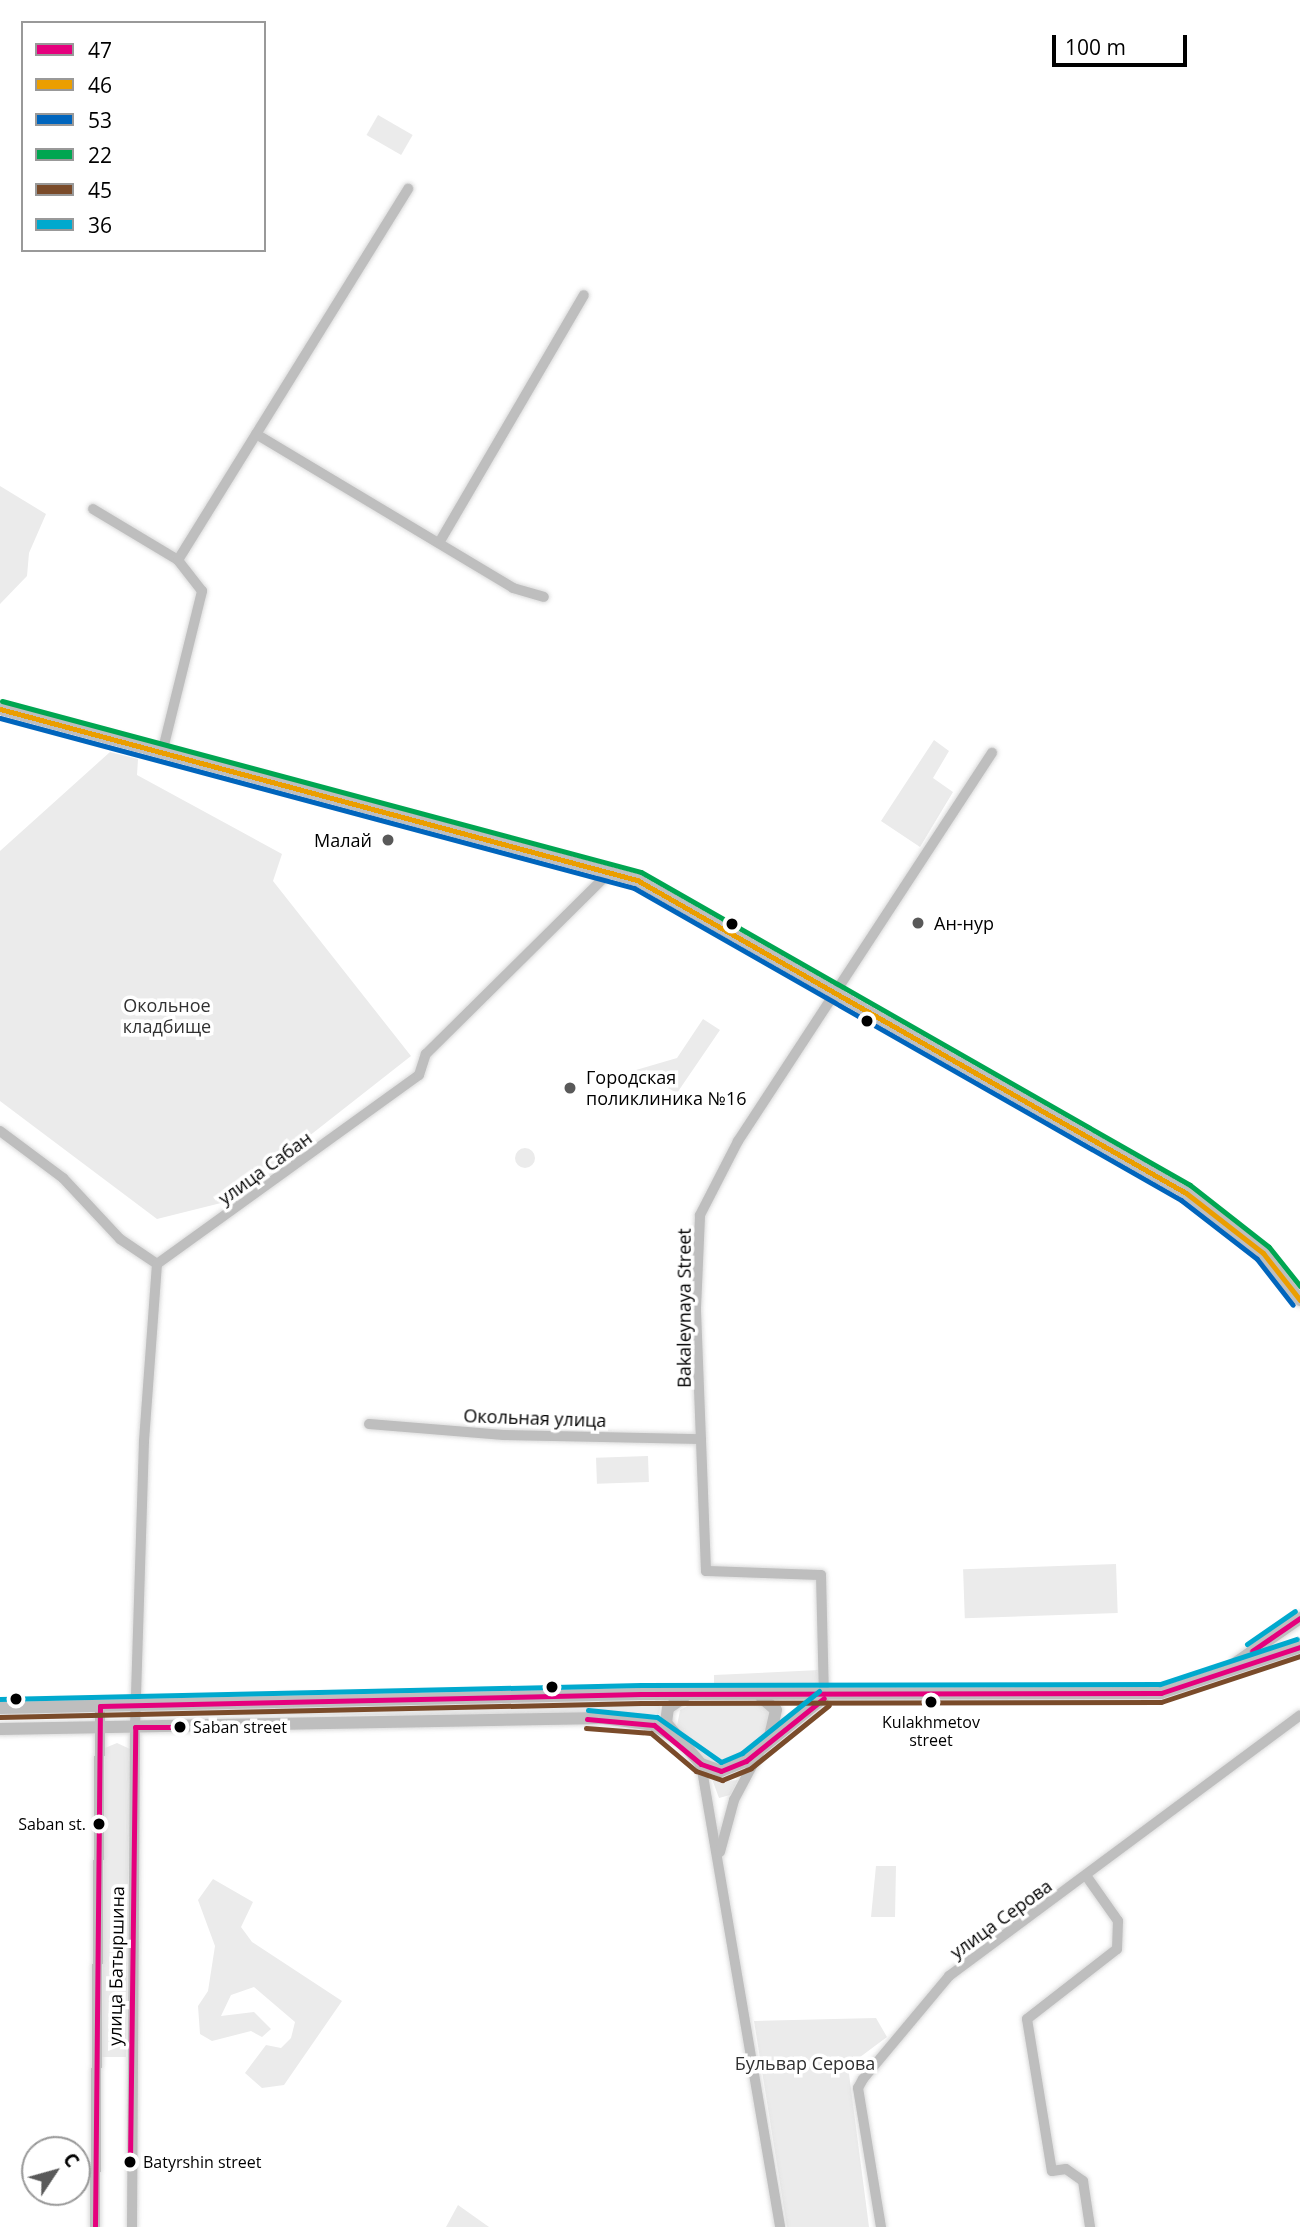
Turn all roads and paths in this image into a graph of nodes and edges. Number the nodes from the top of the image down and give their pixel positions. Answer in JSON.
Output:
{"nodes":[{"id":1,"x":408,"y":189,"type":"dead end"},
{"id":2,"x":584,"y":295,"type":"dead end"},
{"id":3,"x":256,"y":434,"type":"junction"},
{"id":4,"x":93,"y":509,"type":"dead end"},
{"id":5,"x":439,"y":543,"type":"junction"},
{"id":6,"x":178,"y":560,"type":"junction"},
{"id":7,"x":544,"y":597,"type":"dead end"},
{"id":8,"x":0,"y":709,"type":"edge"},
{"id":9,"x":162,"y":753,"type":"junction"},
{"id":10,"x":992,"y":753,"type":"dead end"},
{"id":11,"x":610,"y":872,"type":"junction"},
{"id":12,"x":838,"y":992,"type":"junction"},
{"id":13,"x":0,"y":1131,"type":"edge"},
{"id":14,"x":157,"y":1264,"type":"junction"},
{"id":15,"x":1300,"y":1300,"type":"edge"},
{"id":16,"x":369,"y":1424,"type":"dead end"},
{"id":17,"x":701,"y":1439,"type":"junction"},
{"id":18,"x":1300,"y":1618,"type":"edge"},
{"id":19,"x":1300,"y":1647,"type":"edge"},
{"id":20,"x":1194,"y":1687,"type":"junction"},
{"id":21,"x":684,"y":1696,"type":"junction"},
{"id":22,"x":761,"y":1698,"type":"junction"},
{"id":23,"x":824,"y":1698,"type":"junction"},
{"id":24,"x":100,"y":1706,"type":"junction"},
{"id":25,"x":139,"y":1706,"type":"junction"},
{"id":26,"x":0,"y":1708,"type":"edge"},
{"id":27,"x":1300,"y":1716,"type":"edge"},
{"id":28,"x":135,"y":1727,"type":"junction"},
{"id":29,"x":100,"y":1728,"type":"junction"},
{"id":30,"x":0,"y":1729,"type":"edge"},
{"id":31,"x":677,"y":1739,"type":"junction"},
{"id":32,"x":765,"y":1746,"type":"junction"},
{"id":33,"x":701,"y":1763,"type":"junction"},
{"id":34,"x":719,"y":1853,"type":"junction"},
{"id":35,"x":1087,"y":1877,"type":"junction"},
{"id":36,"x":95,"y":2227,"type":"edge"},
{"id":37,"x":132,"y":2227,"type":"edge"},
{"id":38,"x":780,"y":2227,"type":"edge"},
{"id":39,"x":881,"y":2227,"type":"edge"},
{"id":40,"x":1090,"y":2227,"type":"edge"}],
"edges":[{"from":1,"to":3,"type":"street"},
{"from":2,"to":5,"type":"street"},
{"from":3,"to":5,"type":"street"},
{"from":3,"to":6,"type":"street"},
{"from":4,"to":6,"type":"street"},
{"from":5,"to":7,"type":"street"},
{"from":6,"to":9,"type":"street"},
{"from":8,"to":9,"type":"main road"},
{"from":9,"to":11,"type":"main road"},
{"from":10,"to":12,"type":"street","name":"Bakaleynaya Street"},
{"from":11,"to":12,"type":"main road"},
{"from":11,"to":14,"type":"street","name":"улица Сабан"},
{"from":12,"to":15,"type":"main road"},
{"from":12,"to":17,"type":"street","name":"Bakaleynaya Street"},
{"from":13,"to":14,"type":"street"},
{"from":14,"to":25,"type":"street"},
{"from":16,"to":17,"type":"street","name":"Окольная улица"},
{"from":17,"to":23,"type":"street","name":"Bakaleynaya Street"},
{"from":18,"to":20,"type":"main road"},
{"from":19,"to":20,"type":"main road"},
{"from":20,"to":23,"type":"main road"},
{"from":21,"to":22,"type":"main road"},
{"from":21,"to":25,"type":"main road"},
{"from":21,"to":31,"type":"main road"},
{"from":22,"to":23,"type":"main road"},
{"from":22,"to":32,"type":"main road"},
{"from":23,"to":32,"type":"main road"},
{"from":24,"to":25,"type":"main road"},
{"from":24,"to":26,"type":"main road"},
{"from":24,"to":29,"type":"street","name":"улица Батыршина"},
{"from":25,"to":28,"type":"street","name":"улица Батыршина"},
{"from":27,"to":35,"type":"street","name":"улица Серова"},
{"from":28,"to":29,"type":"main road"},
{"from":28,"to":31,"type":"main road"},
{"from":28,"to":37,"type":"street","name":"улица Батыршина"},
{"from":29,"to":30,"type":"main road"},
{"from":29,"to":36,"type":"street","name":"улица Батыршина"},
{"from":31,"to":33,"type":"main road"},
{"from":32,"to":33,"type":"main road"},
{"from":32,"to":34,"type":"street"},
{"from":33,"to":34,"type":"street"},
{"from":34,"to":38,"type":"street"},
{"from":35,"to":39,"type":"street","name":"улица Серова"},
{"from":35,"to":40,"type":"street"}]}
